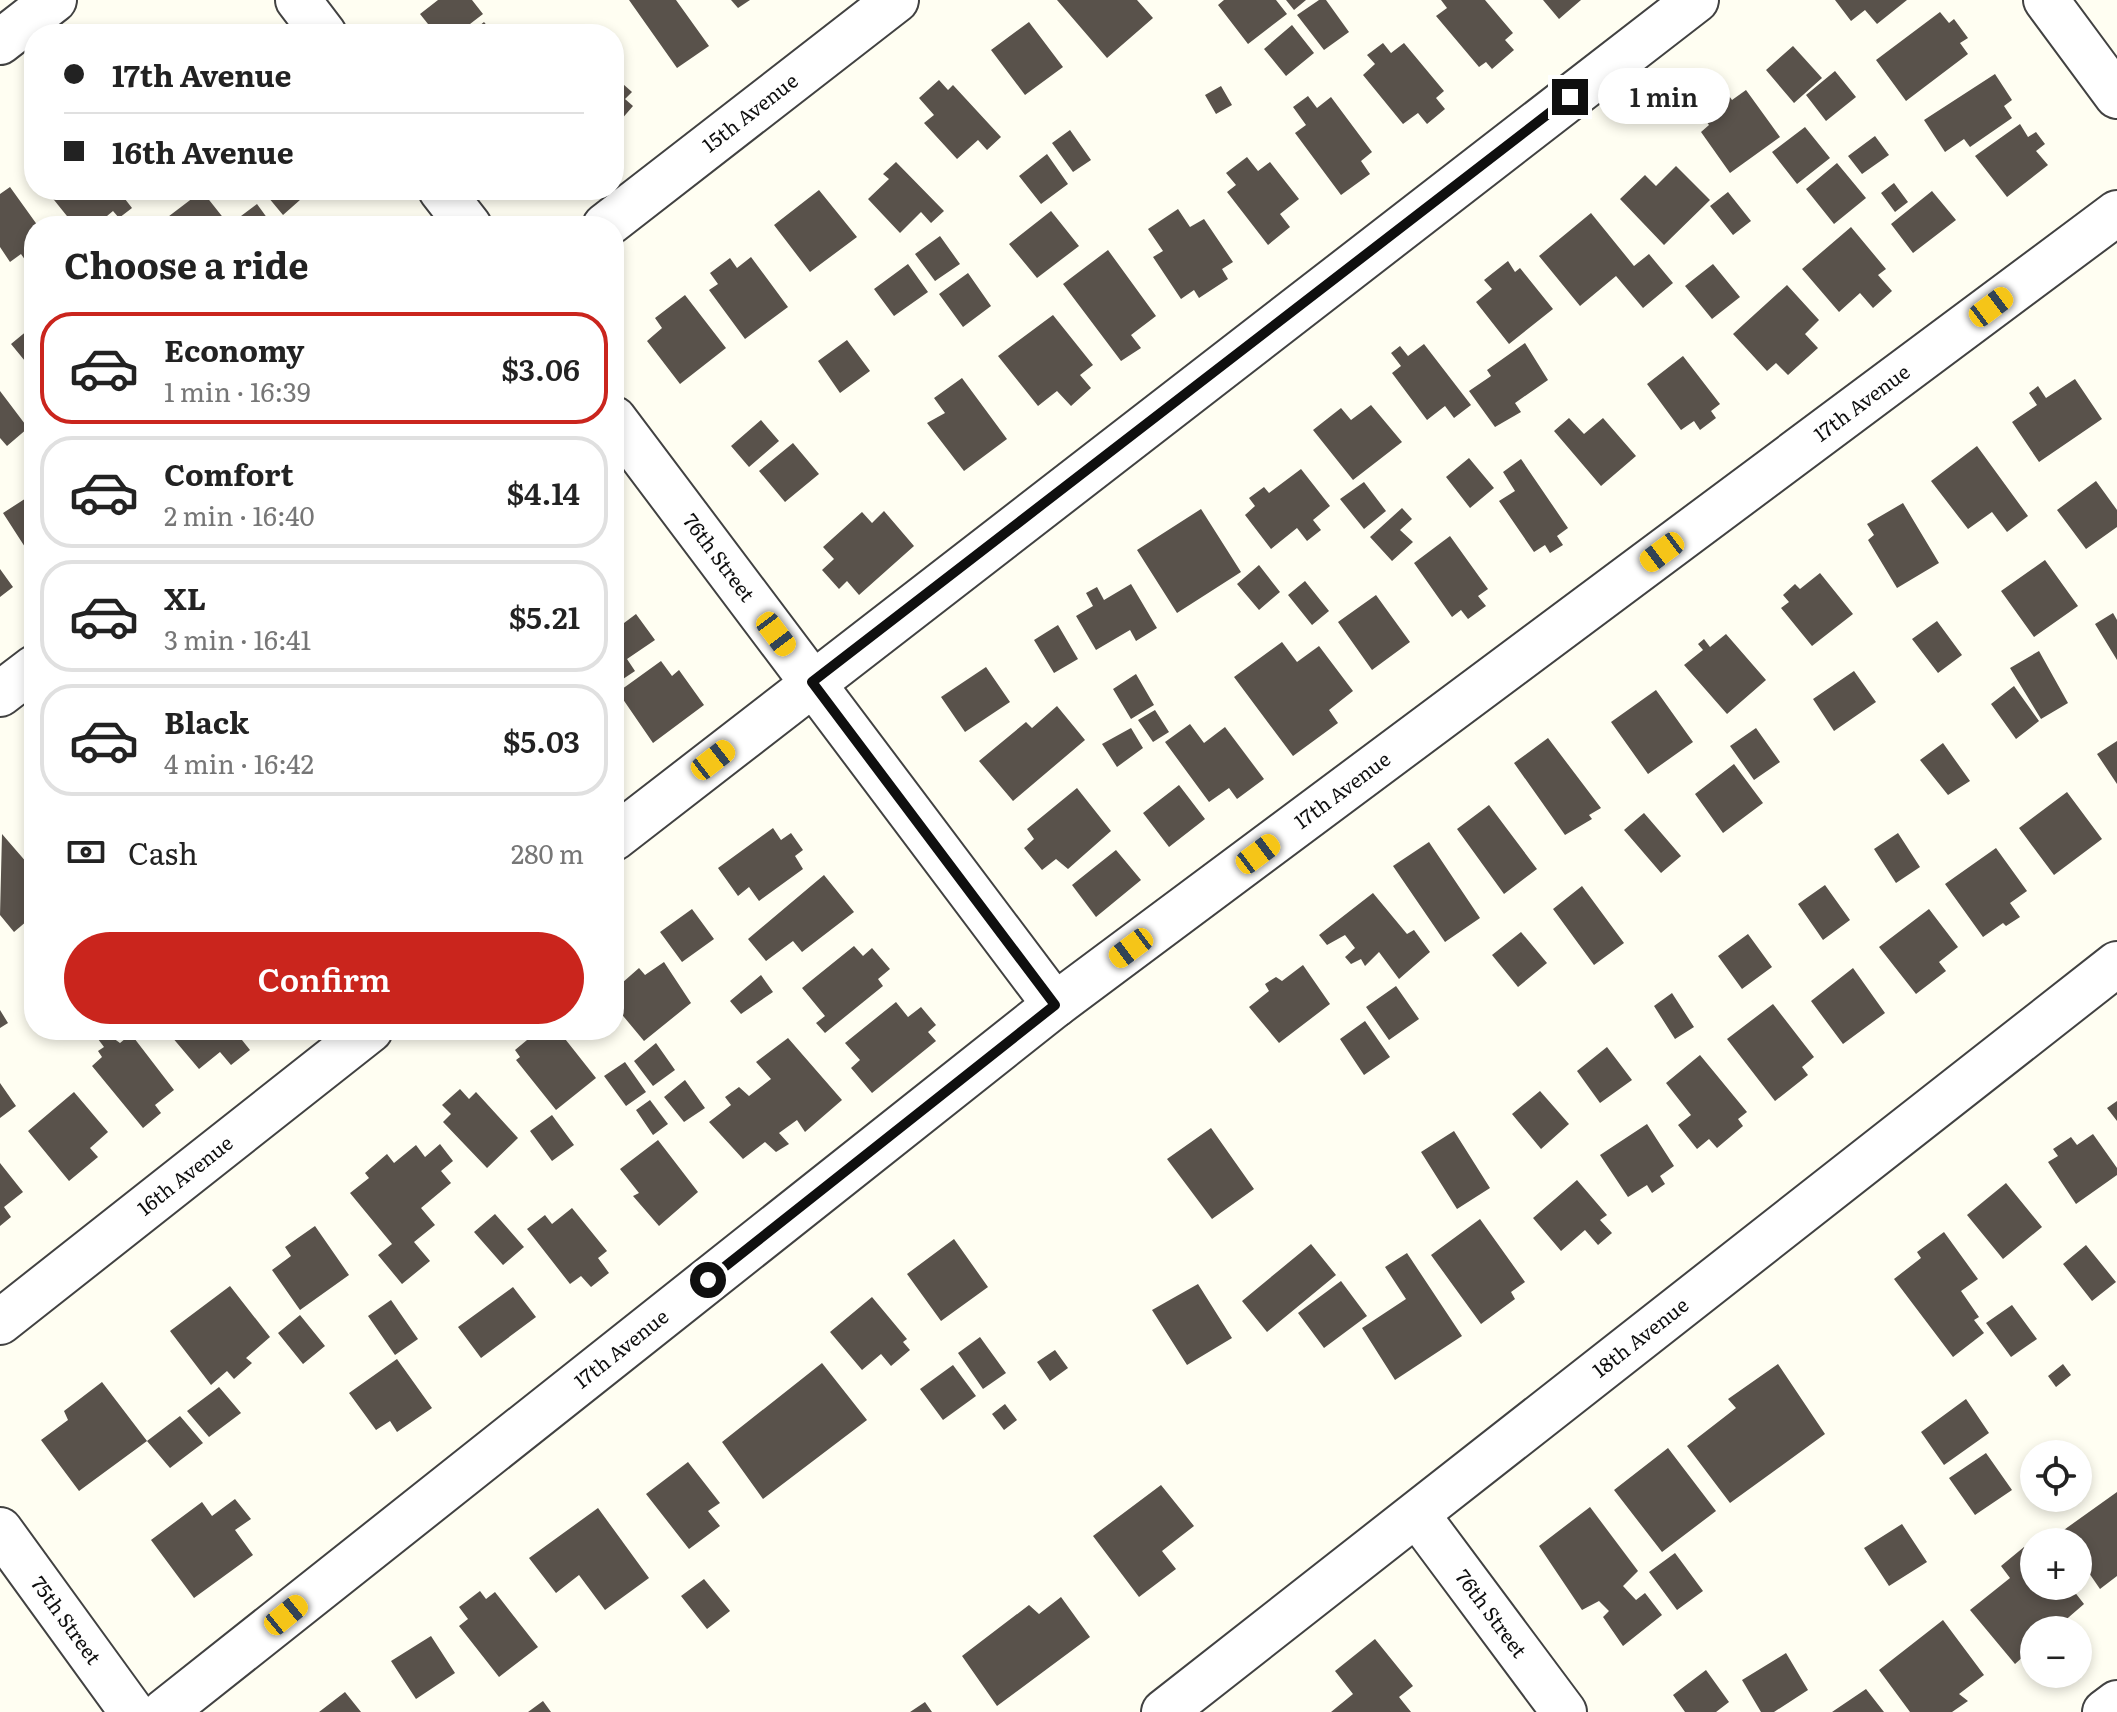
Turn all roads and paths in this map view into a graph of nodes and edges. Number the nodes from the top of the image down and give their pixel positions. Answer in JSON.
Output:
{"nodes":[{"id":1,"x":54,"y":0,"type":"edge"},
{"id":2,"x":298,"y":0,"type":"edge"},
{"id":3,"x":896,"y":0,"type":"edge"},
{"id":4,"x":1696,"y":0,"type":"edge"},
{"id":5,"x":2046,"y":0,"type":"edge"},
{"id":6,"x":316,"y":24,"type":"edge"},
{"id":7,"x":0,"y":42,"type":"edge"},
{"id":8,"x":2117,"y":96,"type":"edge"},
{"id":9,"x":449,"y":200,"type":"edge"},
{"id":10,"x":2117,"y":213,"type":"edge"},
{"id":11,"x":461,"y":216,"type":"edge"},
{"id":12,"x":618,"y":216,"type":"edge"},
{"id":13,"x":624,"y":432,"type":"edge"},
{"id":14,"x":24,"y":676,"type":"edge"},
{"id":15,"x":812,"y":682,"type":"junction"},
{"id":16,"x":0,"y":694,"type":"edge"},
{"id":17,"x":624,"y":830,"type":"edge"},
{"id":18,"x":2117,"y":964,"type":"edge"},
{"id":19,"x":1055,"y":1005,"type":"junction"},
{"id":20,"x":357,"y":1040,"type":"edge"},
{"id":21,"x":0,"y":1322,"type":"edge"},
{"id":22,"x":1418,"y":1516,"type":"junction"},
{"id":23,"x":0,"y":1530,"type":"edge"},
{"id":24,"x":2117,"y":1703,"type":"edge"},
{"id":25,"x":132,"y":1712,"type":"edge"},
{"id":26,"x":164,"y":1712,"type":"edge"},
{"id":27,"x":1164,"y":1712,"type":"edge"},
{"id":28,"x":1564,"y":1712,"type":"edge"},
{"id":29,"x":2105,"y":1712,"type":"edge"}],
"edges":[{"from":1,"to":7,"type":"street"},
{"from":2,"to":6,"type":"street"},
{"from":3,"to":12,"type":"street","name":"15th Avenue"},
{"from":4,"to":15,"type":"street"},
{"from":5,"to":8,"type":"street"},
{"from":9,"to":11,"type":"street"},
{"from":10,"to":19,"type":"street","name":"17th Avenue"},
{"from":13,"to":15,"type":"street","name":"76th Street"},
{"from":14,"to":16,"type":"street"},
{"from":15,"to":17,"type":"street"},
{"from":15,"to":19,"type":"street","name":"76th Street"},
{"from":18,"to":22,"type":"street","name":"18th Avenue"},
{"from":19,"to":26,"type":"street","name":"17th Avenue"},
{"from":20,"to":21,"type":"street","name":"16th Avenue"},
{"from":22,"to":27,"type":"street","name":"18th Avenue"},
{"from":22,"to":28,"type":"street","name":"76th Street"},
{"from":23,"to":25,"type":"street","name":"75th Street"},
{"from":24,"to":29,"type":"street"}]}
